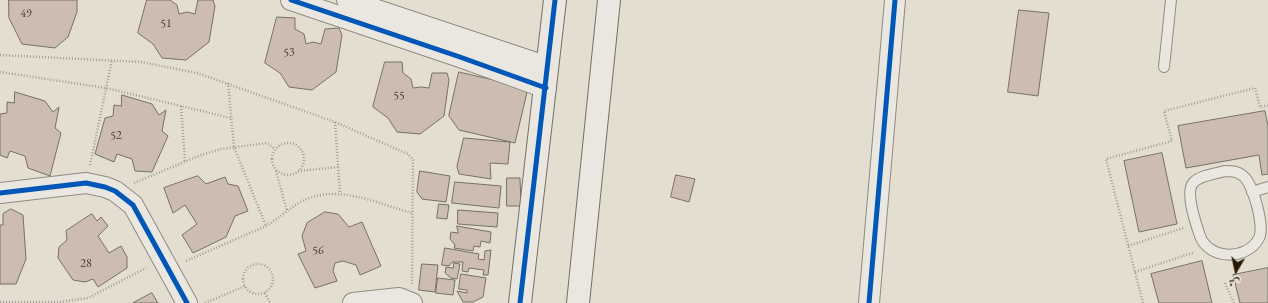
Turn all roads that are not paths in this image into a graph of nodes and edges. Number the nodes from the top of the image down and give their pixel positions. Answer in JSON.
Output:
{"nodes":[{"id":1,"x":291,"y":0,"type":"edge"},
{"id":2,"x":347,"y":0,"type":"edge"},
{"id":3,"x":555,"y":0,"type":"edge"},
{"id":4,"x":610,"y":0,"type":"edge"},
{"id":5,"x":895,"y":0,"type":"edge"},
{"id":6,"x":1171,"y":0,"type":"edge"},
{"id":7,"x":503,"y":52,"type":"junction"},
{"id":8,"x":1164,"y":66,"type":"dead end"},
{"id":9,"x":548,"y":67,"type":"junction"},
{"id":10,"x":498,"y":71,"type":"junction"},
{"id":11,"x":546,"y":88,"type":"junction"},
{"id":12,"x":1268,"y":188,"type":"edge"},
{"id":13,"x":1252,"y":192,"type":"junction"},
{"id":14,"x":0,"y":193,"type":"edge"},
{"id":15,"x":1264,"y":216,"type":"edge"},
{"id":16,"x":412,"y":296,"type":"edge"},
{"id":17,"x":581,"y":298,"type":"edge"},
{"id":18,"x":188,"y":303,"type":"edge"},
{"id":19,"x":353,"y":303,"type":"edge"},
{"id":20,"x":520,"y":303,"type":"edge"},
{"id":21,"x":869,"y":303,"type":"edge"}],
"edges":[{"from":1,"to":10,"type":"street"},
{"from":2,"to":7,"type":"street"},
{"from":3,"to":9,"type":"street"},
{"from":4,"to":17,"type":"street"},
{"from":5,"to":21,"type":"street"},
{"from":6,"to":8,"type":"lane"},
{"from":7,"to":9,"type":"street"},
{"from":7,"to":10,"type":"street"},
{"from":9,"to":11,"type":"street"},
{"from":10,"to":11,"type":"street"},
{"from":11,"to":20,"type":"street"},
{"from":12,"to":13,"type":"lane"},
{"from":13,"to":15,"type":"lane"},
{"from":13,"to":15,"type":"lane"},
{"from":14,"to":18,"type":"street"},
{"from":16,"to":19,"type":"street"}]}
